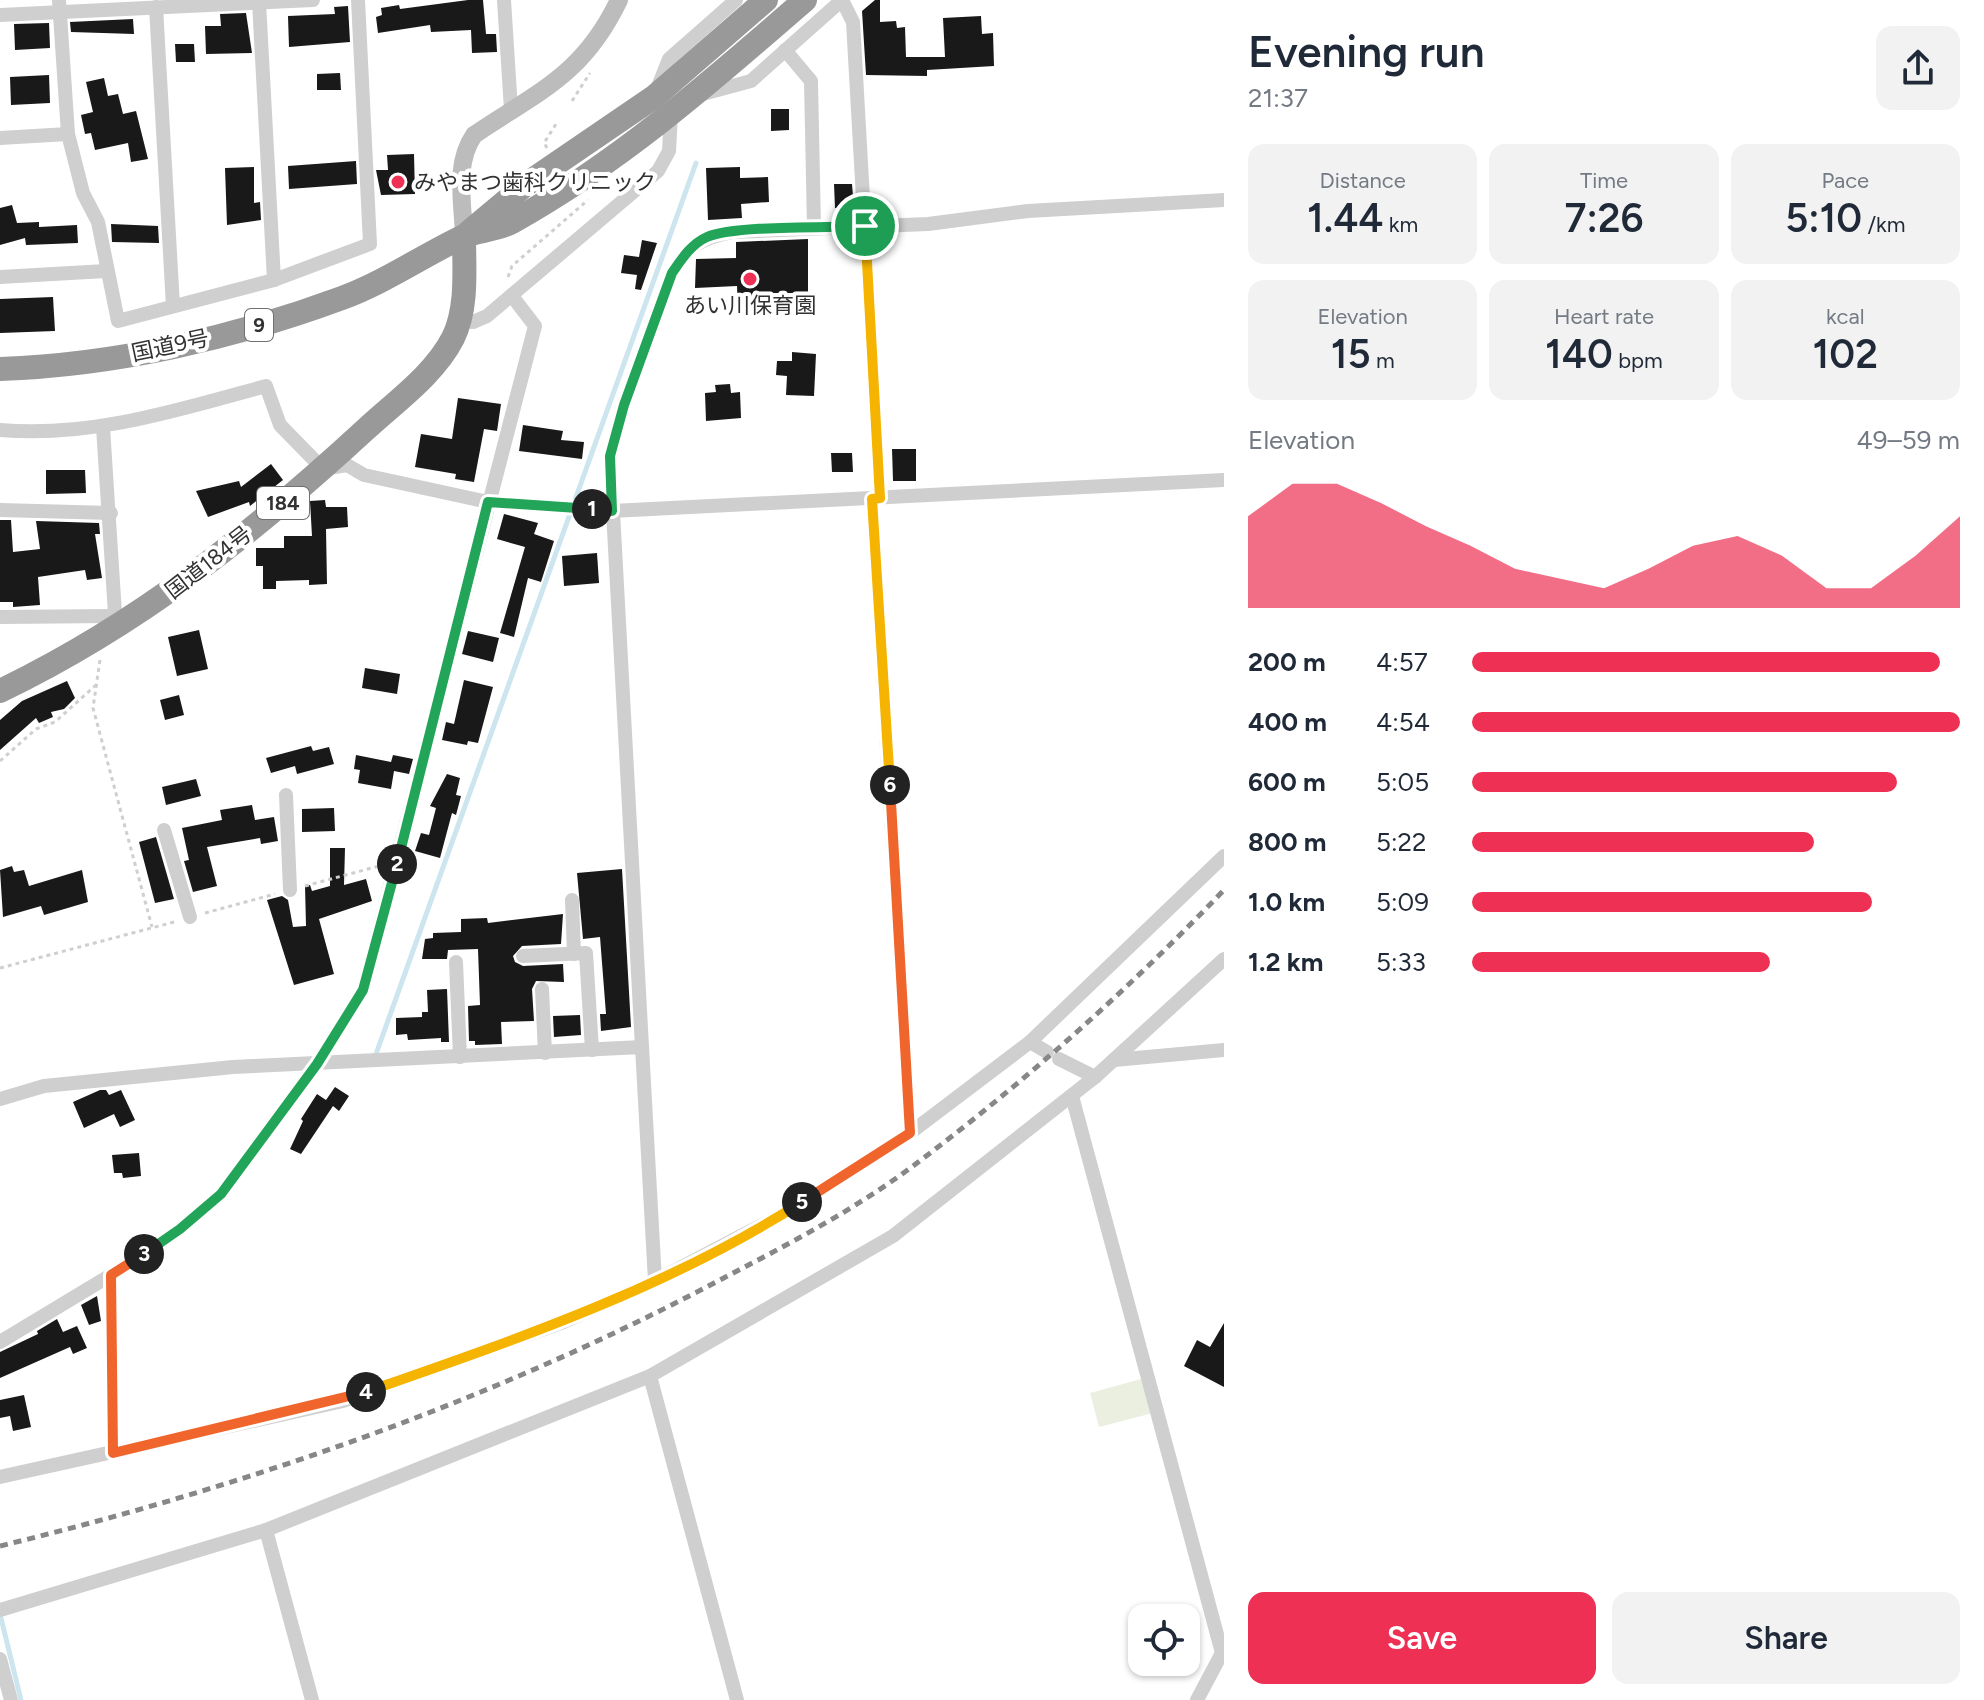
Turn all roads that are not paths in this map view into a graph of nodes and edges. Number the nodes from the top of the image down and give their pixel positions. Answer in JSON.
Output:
{"nodes":[{"id":1,"x":313,"y":0,"type":"edge"},
{"id":2,"x":358,"y":0,"type":"edge"},
{"id":3,"x":504,"y":0,"type":"edge"},
{"id":4,"x":619,"y":0,"type":"edge"},
{"id":5,"x":736,"y":0,"type":"edge"},
{"id":6,"x":766,"y":0,"type":"edge"},
{"id":7,"x":805,"y":0,"type":"edge"},
{"id":8,"x":842,"y":0,"type":"edge"},
{"id":9,"x":259,"y":2,"type":"junction"},
{"id":10,"x":59,"y":6,"type":"edge"},
{"id":11,"x":156,"y":7,"type":"junction"},
{"id":12,"x":0,"y":15,"type":"edge"},
{"id":13,"x":785,"y":50,"type":"junction"},
{"id":14,"x":694,"y":95,"type":"junction"},
{"id":15,"x":662,"y":105,"type":"junction"},
{"id":16,"x":511,"y":110,"type":"junction"},
{"id":17,"x":68,"y":134,"type":"junction"},
{"id":18,"x":0,"y":138,"type":"edge"},
{"id":19,"x":1224,"y":200,"type":"edge"},
{"id":20,"x":865,"y":226,"type":"junction"},
{"id":21,"x":814,"y":228,"type":"junction"},
{"id":22,"x":464,"y":236,"type":"junction"},
{"id":23,"x":106,"y":271,"type":"junction"},
{"id":24,"x":0,"y":277,"type":"edge"},
{"id":25,"x":274,"y":280,"type":"junction"},
{"id":26,"x":512,"y":296,"type":"junction"},
{"id":27,"x":173,"y":306,"type":"junction"},
{"id":28,"x":460,"y":321,"type":"junction"},
{"id":29,"x":0,"y":369,"type":"edge"},
{"id":30,"x":103,"y":427,"type":"junction"},
{"id":31,"x":0,"y":430,"type":"edge"},
{"id":32,"x":323,"y":469,"type":"junction"},
{"id":33,"x":1224,"y":480,"type":"edge"},
{"id":34,"x":876,"y":498,"type":"junction"},
{"id":35,"x":488,"y":502,"type":"junction"},
{"id":36,"x":0,"y":510,"type":"edge"},
{"id":37,"x":612,"y":511,"type":"junction"},
{"id":38,"x":111,"y":513,"type":"junction"},
{"id":39,"x":0,"y":617,"type":"edge"},
{"id":40,"x":111,"y":627,"type":"junction"},
{"id":41,"x":0,"y":691,"type":"edge"},
{"id":42,"x":286,"y":795,"type":"dead end"},
{"id":43,"x":164,"y":830,"type":"dead end"},
{"id":44,"x":1224,"y":856,"type":"edge"},
{"id":45,"x":290,"y":890,"type":"dead end"},
{"id":46,"x":572,"y":900,"type":"dead end"},
{"id":47,"x":190,"y":917,"type":"dead end"},
{"id":48,"x":574,"y":954,"type":"junction"},
{"id":49,"x":523,"y":956,"type":"dead end"},
{"id":50,"x":1224,"y":959,"type":"edge"},
{"id":51,"x":456,"y":962,"type":"dead end"},
{"id":52,"x":542,"y":989,"type":"dead end"},
{"id":53,"x":1030,"y":1042,"type":"junction"},
{"id":54,"x":642,"y":1047,"type":"junction"},
{"id":55,"x":592,"y":1050,"type":"junction"},
{"id":56,"x":1224,"y":1050,"type":"edge"},
{"id":57,"x":545,"y":1053,"type":"junction"},
{"id":58,"x":460,"y":1057,"type":"junction"},
{"id":59,"x":1114,"y":1060,"type":"junction"},
{"id":60,"x":317,"y":1064,"type":"junction"},
{"id":61,"x":1095,"y":1077,"type":"junction"},
{"id":62,"x":1072,"y":1096,"type":"junction"},
{"id":63,"x":0,"y":1099,"type":"edge"},
{"id":64,"x":910,"y":1133,"type":"junction"},
{"id":65,"x":111,"y":1275,"type":"junction"},
{"id":66,"x":655,"y":1281,"type":"junction"},
{"id":67,"x":0,"y":1342,"type":"edge"},
{"id":68,"x":650,"y":1376,"type":"junction"},
{"id":69,"x":113,"y":1453,"type":"junction"},
{"id":70,"x":0,"y":1477,"type":"edge"},
{"id":71,"x":266,"y":1530,"type":"junction"},
{"id":72,"x":0,"y":1610,"type":"edge"},
{"id":73,"x":1223,"y":1651,"type":"edge"},
{"id":74,"x":0,"y":1659,"type":"edge"},
{"id":75,"x":11,"y":1700,"type":"edge"},
{"id":76,"x":312,"y":1700,"type":"edge"},
{"id":77,"x":737,"y":1700,"type":"edge"},
{"id":78,"x":1197,"y":1700,"type":"edge"}],
"edges":[{"from":1,"to":9,"type":"street"},
{"from":2,"to":25,"type":"street"},
{"from":3,"to":16,"type":"street"},
{"from":4,"to":16,"type":"street"},
{"from":5,"to":15,"type":"street"},
{"from":6,"to":15,"type":"highway","name":"国道9号","number":"9"},
{"from":7,"to":14,"type":"highway","name":"国道9号","number":"9"},
{"from":8,"to":13,"type":"street"},
{"from":8,"to":20,"type":"street"},
{"from":9,"to":11,"type":"street"},
{"from":9,"to":25,"type":"street"},
{"from":10,"to":11,"type":"street"},
{"from":10,"to":12,"type":"street"},
{"from":10,"to":17,"type":"street"},
{"from":11,"to":27,"type":"street"},
{"from":13,"to":14,"type":"street"},
{"from":13,"to":21,"type":"street"},
{"from":14,"to":15,"type":"highway","name":"国道9号","number":"9"},
{"from":15,"to":22,"type":"highway","name":"国道9号","number":"9"},
{"from":15,"to":26,"type":"street"},
{"from":16,"to":22,"type":"street"},
{"from":17,"to":18,"type":"street"},
{"from":17,"to":23,"type":"street"},
{"from":19,"to":20,"type":"street"},
{"from":20,"to":21,"type":"street"},
{"from":20,"to":34,"type":"street"},
{"from":21,"to":37,"type":"street"},
{"from":22,"to":28,"type":"highway","name":"国道184号","number":"184"},
{"from":22,"to":29,"type":"highway","name":"国道9号","number":"9"},
{"from":23,"to":24,"type":"street"},
{"from":23,"to":27,"type":"street"},
{"from":25,"to":27,"type":"street"},
{"from":26,"to":28,"type":"street"},
{"from":26,"to":35,"type":"street"},
{"from":28,"to":32,"type":"highway","name":"国道184号","number":"184"},
{"from":30,"to":31,"type":"street"},
{"from":30,"to":32,"type":"street"},
{"from":30,"to":38,"type":"street"},
{"from":32,"to":35,"type":"street"},
{"from":32,"to":40,"type":"highway","name":"国道184号","number":"184"},
{"from":33,"to":34,"type":"street"},
{"from":34,"to":37,"type":"street"},
{"from":34,"to":64,"type":"street"},
{"from":35,"to":37,"type":"street"},
{"from":35,"to":60,"type":"street"},
{"from":36,"to":38,"type":"street"},
{"from":37,"to":54,"type":"street"},
{"from":38,"to":40,"type":"street"},
{"from":39,"to":40,"type":"street"},
{"from":40,"to":41,"type":"highway","name":"国道184号","number":"184"},
{"from":42,"to":45,"type":"street"},
{"from":43,"to":47,"type":"street"},
{"from":44,"to":53,"type":"street"},
{"from":46,"to":48,"type":"street"},
{"from":48,"to":49,"type":"street"},
{"from":48,"to":55,"type":"street"},
{"from":50,"to":59,"type":"street"},
{"from":51,"to":58,"type":"street"},
{"from":52,"to":57,"type":"street"},
{"from":53,"to":61,"type":"street"},
{"from":53,"to":64,"type":"street"},
{"from":54,"to":55,"type":"street"},
{"from":54,"to":66,"type":"street"},
{"from":55,"to":57,"type":"street"},
{"from":56,"to":59,"type":"street"},
{"from":57,"to":58,"type":"street"},
{"from":58,"to":60,"type":"street"},
{"from":59,"to":61,"type":"street"},
{"from":60,"to":63,"type":"street"},
{"from":60,"to":65,"type":"street"},
{"from":61,"to":62,"type":"street"},
{"from":62,"to":68,"type":"street"},
{"from":62,"to":73,"type":"street"},
{"from":64,"to":66,"type":"street"},
{"from":65,"to":67,"type":"street"},
{"from":65,"to":69,"type":"street"},
{"from":66,"to":69,"type":"street"},
{"from":68,"to":71,"type":"street"},
{"from":68,"to":77,"type":"street"},
{"from":69,"to":70,"type":"street"},
{"from":71,"to":72,"type":"street"},
{"from":71,"to":76,"type":"street"},
{"from":73,"to":78,"type":"street"},
{"from":74,"to":75,"type":"street"}]}
